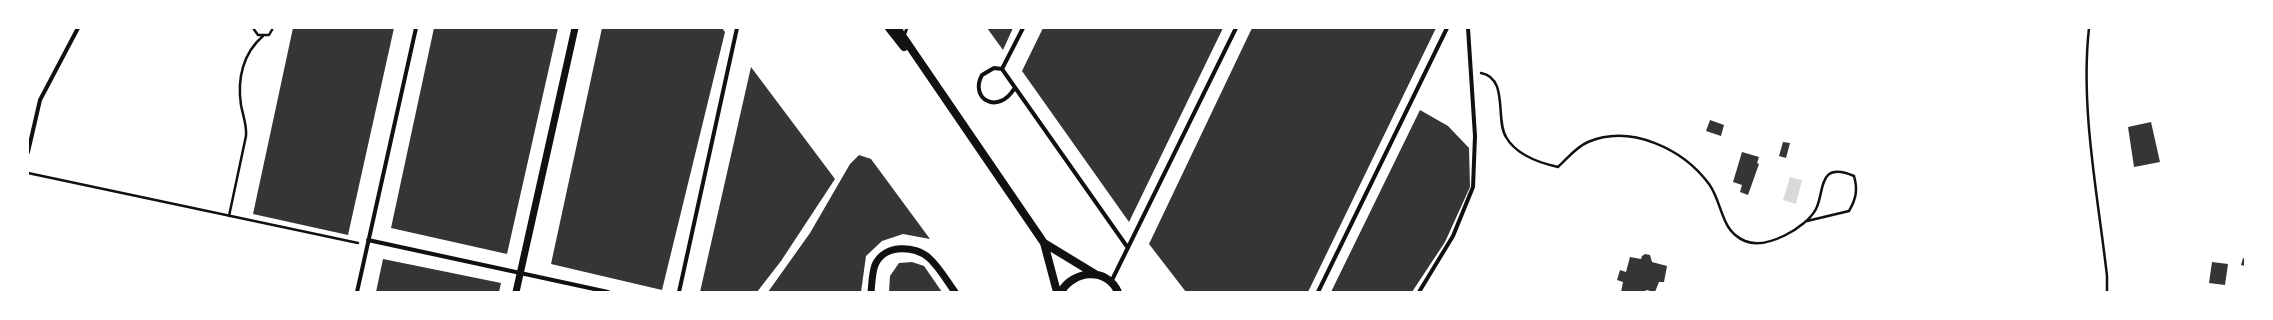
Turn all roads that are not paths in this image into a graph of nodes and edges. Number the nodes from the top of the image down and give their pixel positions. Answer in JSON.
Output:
{"nodes":[{"id":1,"x":78,"y":28,"type":"edge"},
{"id":2,"x":416,"y":28,"type":"edge"},
{"id":3,"x":575,"y":28,"type":"edge"},
{"id":4,"x":736,"y":28,"type":"edge"},
{"id":5,"x":889,"y":28,"type":"edge"},
{"id":6,"x":897,"y":28,"type":"edge"},
{"id":7,"x":907,"y":28,"type":"edge"},
{"id":8,"x":1023,"y":28,"type":"edge"},
{"id":9,"x":1236,"y":28,"type":"edge"},
{"id":10,"x":1447,"y":28,"type":"edge"},
{"id":11,"x":1468,"y":28,"type":"edge"},
{"id":12,"x":904,"y":37,"type":"junction"},
{"id":13,"x":1002,"y":69,"type":"junction"},
{"id":14,"x":1014,"y":89,"type":"junction"},
{"id":15,"x":942,"y":95,"type":"junction"},
{"id":16,"x":28,"y":152,"type":"edge"},
{"id":17,"x":367,"y":243,"type":"junction"},
{"id":18,"x":1044,"y":243,"type":"junction"},
{"id":19,"x":1128,"y":248,"type":"junction"},
{"id":20,"x":520,"y":272,"type":"junction"},
{"id":21,"x":1095,"y":274,"type":"junction"},
{"id":22,"x":1111,"y":282,"type":"junction"},
{"id":23,"x":357,"y":292,"type":"edge"},
{"id":24,"x":516,"y":292,"type":"edge"},
{"id":25,"x":608,"y":292,"type":"edge"},
{"id":26,"x":679,"y":292,"type":"edge"},
{"id":27,"x":871,"y":292,"type":"edge"},
{"id":28,"x":955,"y":292,"type":"edge"},
{"id":29,"x":1057,"y":292,"type":"edge"},
{"id":30,"x":1061,"y":292,"type":"edge"},
{"id":31,"x":1118,"y":292,"type":"edge"},
{"id":32,"x":1318,"y":292,"type":"edge"},
{"id":33,"x":1419,"y":292,"type":"edge"}],
"edges":[{"from":1,"to":16,"type":"street"},
{"from":2,"to":17,"type":"street"},
{"from":3,"to":20,"type":"street"},
{"from":4,"to":26,"type":"street"},
{"from":5,"to":15,"type":"main road"},
{"from":6,"to":12,"type":"main road"},
{"from":7,"to":12,"type":"lane"},
{"from":8,"to":13,"type":"street"},
{"from":9,"to":19,"type":"street"},
{"from":10,"to":32,"type":"street"},
{"from":11,"to":33,"type":"street"},
{"from":12,"to":15,"type":"main road"},
{"from":13,"to":14,"type":"street"},
{"from":13,"to":14,"type":"street"},
{"from":14,"to":19,"type":"street"},
{"from":15,"to":18,"type":"main road"},
{"from":17,"to":20,"type":"street"},
{"from":17,"to":23,"type":"street"},
{"from":18,"to":21,"type":"main road"},
{"from":18,"to":29,"type":"main road"},
{"from":19,"to":22,"type":"street"},
{"from":20,"to":24,"type":"street"},
{"from":20,"to":25,"type":"street"},
{"from":21,"to":22,"type":"main road"},
{"from":21,"to":30,"type":"main road"},
{"from":22,"to":31,"type":"main road"},
{"from":27,"to":28,"type":"street"}]}
